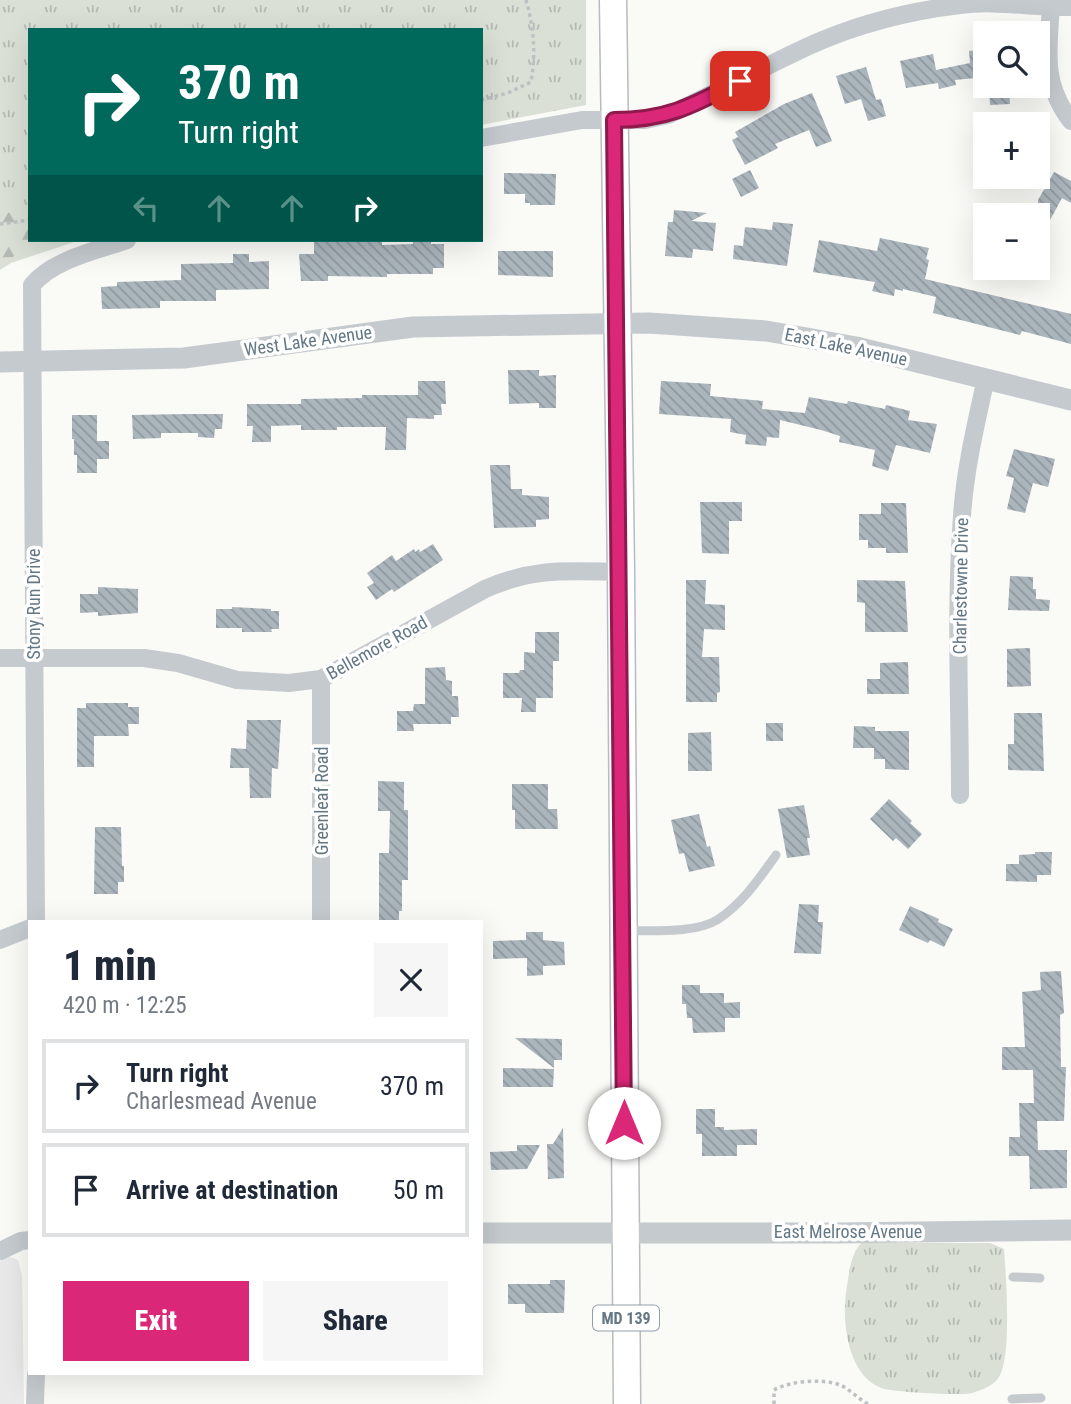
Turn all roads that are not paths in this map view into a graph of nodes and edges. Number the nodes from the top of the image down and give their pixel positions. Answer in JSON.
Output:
{"nodes":[{"id":1,"x":613,"y":0,"type":"edge"},
{"id":2,"x":1051,"y":7,"type":"junction"},
{"id":3,"x":1071,"y":7,"type":"edge"},
{"id":4,"x":614,"y":120,"type":"junction"},
{"id":5,"x":1071,"y":121,"type":"edge"},
{"id":6,"x":483,"y":138,"type":"edge"},
{"id":7,"x":121,"y":242,"type":"edge"},
{"id":8,"x":617,"y":324,"type":"junction"},
{"id":9,"x":0,"y":362,"type":"edge"},
{"id":10,"x":33,"y":362,"type":"junction"},
{"id":11,"x":986,"y":378,"type":"junction"},
{"id":12,"x":1071,"y":400,"type":"edge"},
{"id":13,"x":621,"y":572,"type":"junction"},
{"id":14,"x":0,"y":658,"type":"edge"},
{"id":15,"x":34,"y":658,"type":"junction"},
{"id":16,"x":321,"y":679,"type":"junction"},
{"id":17,"x":960,"y":795,"type":"dead end"},
{"id":18,"x":776,"y":855,"type":"dead end"},
{"id":19,"x":36,"y":920,"type":"edge"},
{"id":20,"x":321,"y":920,"type":"edge"},
{"id":21,"x":28,"y":929,"type":"edge"},
{"id":22,"x":623,"y":931,"type":"junction"},
{"id":23,"x":0,"y":940,"type":"edge"},
{"id":24,"x":1071,"y":1230,"type":"edge"},
{"id":25,"x":483,"y":1233,"type":"edge"},
{"id":26,"x":625,"y":1233,"type":"junction"},
{"id":27,"x":28,"y":1240,"type":"edge"},
{"id":28,"x":0,"y":1251,"type":"edge"},
{"id":29,"x":1013,"y":1276,"type":"dead end"},
{"id":30,"x":1040,"y":1278,"type":"dead end"},
{"id":31,"x":36,"y":1375,"type":"edge"},
{"id":32,"x":1041,"y":1398,"type":"dead end"},
{"id":33,"x":1012,"y":1399,"type":"dead end"},
{"id":34,"x":35,"y":1404,"type":"edge"},
{"id":35,"x":627,"y":1404,"type":"edge"}],
"edges":[{"from":1,"to":4,"type":"main road","number":"MD 139"},
{"from":2,"to":3,"type":"street"},
{"from":2,"to":4,"type":"street"},
{"from":2,"to":5,"type":"street"},
{"from":4,"to":6,"type":"street"},
{"from":4,"to":8,"type":"main road","number":"MD 139"},
{"from":7,"to":10,"type":"street","name":"Stony Run Drive"},
{"from":8,"to":10,"type":"street","name":"West Lake Avenue"},
{"from":8,"to":11,"type":"street","name":"East Lake Avenue"},
{"from":8,"to":13,"type":"main road","number":"MD 139"},
{"from":9,"to":10,"type":"street","name":"West Lake Avenue"},
{"from":10,"to":15,"type":"street","name":"Stony Run Drive"},
{"from":11,"to":12,"type":"street","name":"East Lake Avenue"},
{"from":11,"to":17,"type":"street","name":"Charlestowne Drive"},
{"from":13,"to":16,"type":"street","name":"Bellemore Road"},
{"from":13,"to":22,"type":"main road","number":"MD 139"},
{"from":14,"to":15,"type":"street","name":"Bellemore Road"},
{"from":15,"to":16,"type":"street","name":"Bellemore Road"},
{"from":15,"to":19,"type":"street","name":"Stony Run Drive"},
{"from":16,"to":20,"type":"street","name":"Greenleaf Road"},
{"from":18,"to":22,"type":"lane"},
{"from":21,"to":23,"type":"street"},
{"from":22,"to":26,"type":"main road","number":"MD 139"},
{"from":24,"to":26,"type":"street","name":"East Melrose Avenue"},
{"from":25,"to":26,"type":"street","name":"East Melrose Avenue"},
{"from":26,"to":35,"type":"main road","number":"MD 139"},
{"from":27,"to":28,"type":"street"},
{"from":29,"to":30,"type":"lane"},
{"from":31,"to":34,"type":"street"},
{"from":32,"to":33,"type":"lane"}]}
